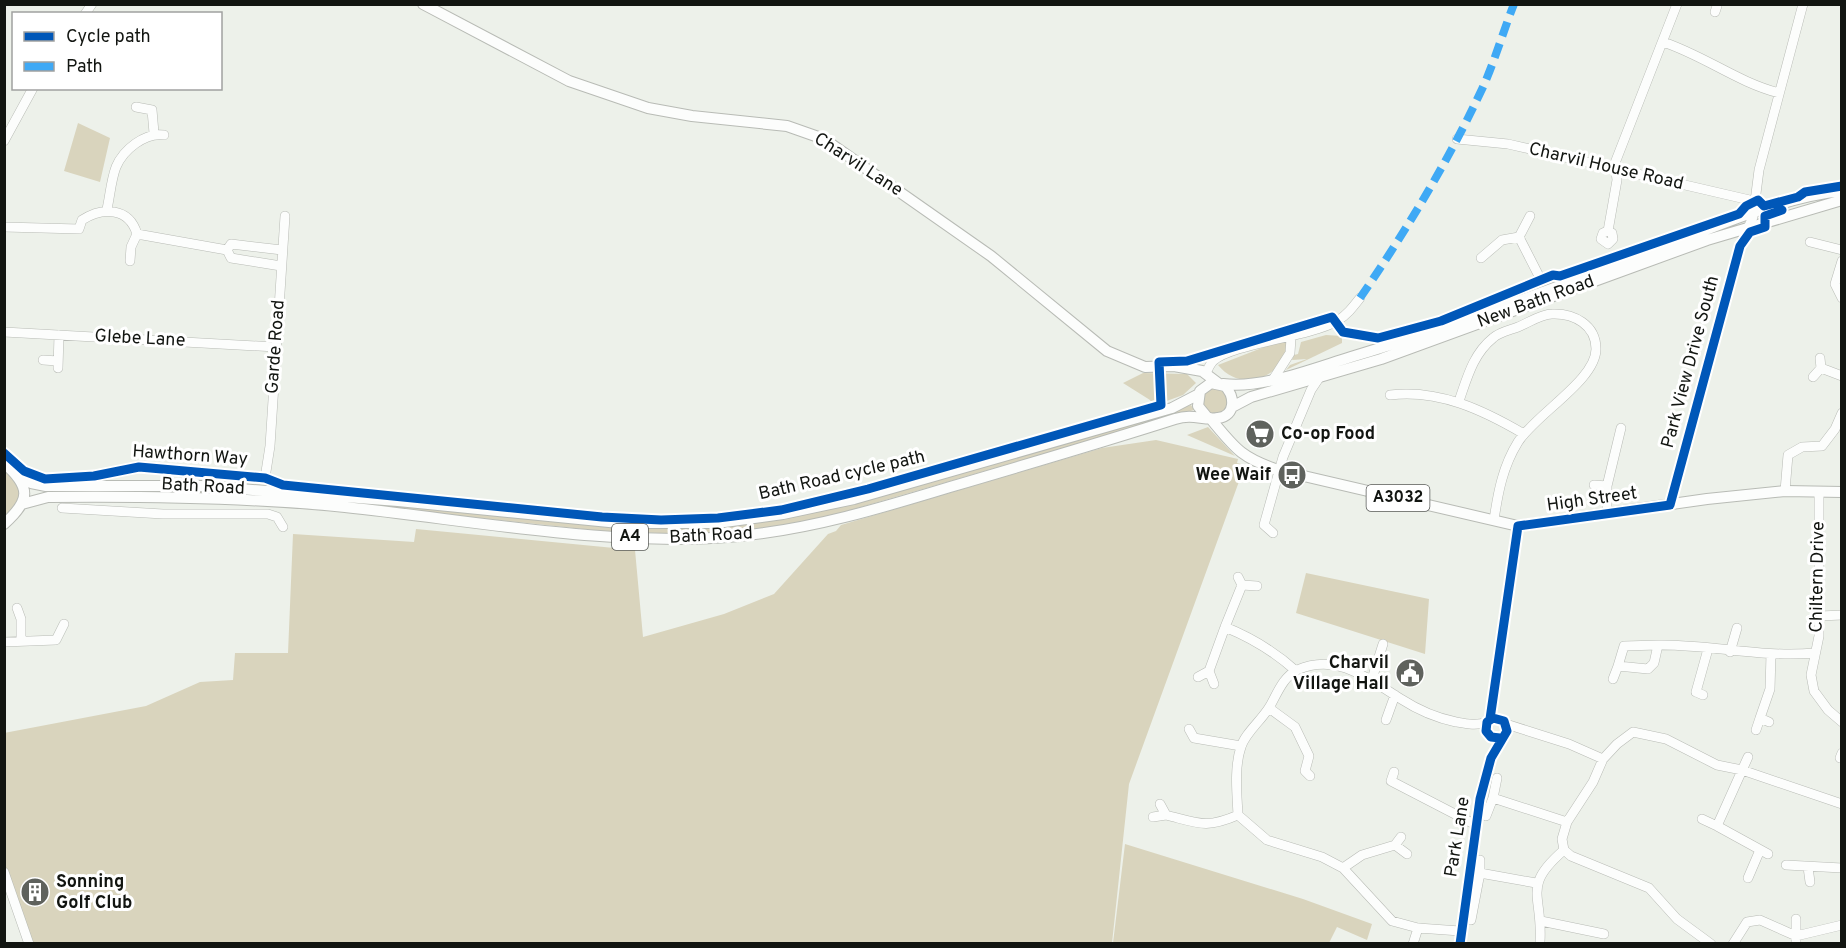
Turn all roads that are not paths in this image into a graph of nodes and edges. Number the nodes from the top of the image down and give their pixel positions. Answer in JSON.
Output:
{"nodes":[{"id":1,"x":423,"y":4,"type":"edge"},
{"id":2,"x":1677,"y":4,"type":"edge"},
{"id":3,"x":1803,"y":4,"type":"edge"},
{"id":4,"x":1663,"y":42,"type":"junction"},
{"id":5,"x":32,"y":90,"type":"edge"},
{"id":6,"x":1779,"y":93,"type":"junction"},
{"id":7,"x":136,"y":107,"type":"dead end"},
{"id":8,"x":1457,"y":139,"type":"dead end"},
{"id":9,"x":4,"y":141,"type":"edge"},
{"id":10,"x":1616,"y":170,"type":"junction"},
{"id":11,"x":1842,"y":191,"type":"edge"},
{"id":12,"x":1842,"y":200,"type":"edge"},
{"id":13,"x":1754,"y":201,"type":"junction"},
{"id":14,"x":107,"y":209,"type":"junction"},
{"id":15,"x":1753,"y":213,"type":"junction"},
{"id":16,"x":285,"y":216,"type":"dead end"},
{"id":17,"x":1530,"y":216,"type":"dead end"},
{"id":18,"x":4,"y":227,"type":"edge"},
{"id":19,"x":1749,"y":229,"type":"junction"},
{"id":20,"x":1608,"y":231,"type":"dead end"},
{"id":21,"x":137,"y":234,"type":"junction"},
{"id":22,"x":1732,"y":234,"type":"junction"},
{"id":23,"x":1519,"y":237,"type":"junction"},
{"id":24,"x":1717,"y":237,"type":"junction"},
{"id":25,"x":1810,"y":242,"type":"dead end"},
{"id":26,"x":1741,"y":243,"type":"junction"},
{"id":27,"x":227,"y":250,"type":"junction"},
{"id":28,"x":282,"y":250,"type":"junction"},
{"id":29,"x":1842,"y":250,"type":"edge"},
{"id":30,"x":1481,"y":258,"type":"dead end"},
{"id":31,"x":130,"y":261,"type":"dead end"},
{"id":32,"x":1842,"y":261,"type":"edge"},
{"id":33,"x":281,"y":266,"type":"junction"},
{"id":34,"x":1360,"y":298,"type":"dead end"},
{"id":35,"x":1842,"y":298,"type":"edge"},
{"id":36,"x":1335,"y":322,"type":"junction"},
{"id":37,"x":4,"y":332,"type":"edge"},
{"id":38,"x":59,"y":335,"type":"junction"},
{"id":39,"x":1291,"y":338,"type":"junction"},
{"id":40,"x":276,"y":347,"type":"junction"},
{"id":41,"x":42,"y":360,"type":"dead end"},
{"id":42,"x":1191,"y":369,"type":"junction"},
{"id":43,"x":1206,"y":373,"type":"junction"},
{"id":44,"x":1842,"y":376,"type":"edge"},
{"id":45,"x":1813,"y":377,"type":"dead end"},
{"id":46,"x":1274,"y":378,"type":"junction"},
{"id":47,"x":1319,"y":378,"type":"junction"},
{"id":48,"x":1219,"y":383,"type":"junction"},
{"id":49,"x":1200,"y":391,"type":"junction"},
{"id":50,"x":1390,"y":394,"type":"dead end"},
{"id":51,"x":1459,"y":401,"type":"junction"},
{"id":52,"x":1230,"y":410,"type":"junction"},
{"id":53,"x":1842,"y":412,"type":"edge"},
{"id":54,"x":1208,"y":417,"type":"junction"},
{"id":55,"x":1622,"y":428,"type":"dead end"},
{"id":56,"x":1524,"y":434,"type":"junction"},
{"id":57,"x":1230,"y":439,"type":"junction"},
{"id":58,"x":4,"y":453,"type":"edge"},
{"id":59,"x":4,"y":463,"type":"edge"},
{"id":60,"x":1278,"y":470,"type":"junction"},
{"id":61,"x":17,"y":475,"type":"junction"},
{"id":62,"x":265,"y":478,"type":"joint"},
{"id":63,"x":148,"y":484,"type":"junction"},
{"id":64,"x":1594,"y":485,"type":"dead end"},
{"id":65,"x":1607,"y":486,"type":"junction"},
{"id":66,"x":1785,"y":491,"type":"junction"},
{"id":67,"x":1842,"y":492,"type":"edge"},
{"id":68,"x":1819,"y":493,"type":"junction"},
{"id":69,"x":149,"y":497,"type":"junction"},
{"id":70,"x":22,"y":504,"type":"junction"},
{"id":71,"x":1670,"y":505,"type":"junction"},
{"id":72,"x":62,"y":508,"type":"dead end"},
{"id":73,"x":150,"y":512,"type":"junction"},
{"id":74,"x":1606,"y":516,"type":"junction"},
{"id":75,"x":1254,"y":520,"type":"dead end"},
{"id":76,"x":1494,"y":520,"type":"junction"},
{"id":77,"x":4,"y":524,"type":"edge"},
{"id":78,"x":1264,"y":525,"type":"junction"},
{"id":79,"x":1518,"y":526,"type":"junction"},
{"id":80,"x":283,"y":527,"type":"dead end"},
{"id":81,"x":1273,"y":533,"type":"dead end"},
{"id":82,"x":1257,"y":586,"type":"dead end"},
{"id":83,"x":17,"y":608,"type":"dead end"},
{"id":84,"x":1842,"y":615,"type":"edge"},
{"id":85,"x":1820,"y":616,"type":"junction"},
{"id":86,"x":64,"y":624,"type":"dead end"},
{"id":87,"x":1225,"y":627,"type":"junction"},
{"id":88,"x":1737,"y":628,"type":"dead end"},
{"id":89,"x":21,"y":640,"type":"junction"},
{"id":90,"x":56,"y":640,"type":"junction"},
{"id":91,"x":10,"y":645,"type":"edge"},
{"id":92,"x":1658,"y":645,"type":"junction"},
{"id":93,"x":1384,"y":649,"type":"dead end"},
{"id":94,"x":1708,"y":649,"type":"junction"},
{"id":95,"x":61,"y":650,"type":"dead end"},
{"id":96,"x":1730,"y":652,"type":"junction"},
{"id":97,"x":1815,"y":653,"type":"junction"},
{"id":98,"x":1771,"y":654,"type":"junction"},
{"id":99,"x":1618,"y":666,"type":"junction"},
{"id":100,"x":1209,"y":671,"type":"junction"},
{"id":101,"x":1296,"y":671,"type":"junction"},
{"id":102,"x":1198,"y":677,"type":"dead end"},
{"id":103,"x":1372,"y":679,"type":"junction"},
{"id":104,"x":1613,"y":679,"type":"dead end"},
{"id":105,"x":1214,"y":684,"type":"dead end"},
{"id":106,"x":1695,"y":692,"type":"dead end"},
{"id":107,"x":1395,"y":695,"type":"junction"},
{"id":108,"x":1269,"y":708,"type":"junction"},
{"id":109,"x":1386,"y":720,"type":"dead end"},
{"id":110,"x":1842,"y":722,"type":"edge"},
{"id":111,"x":1496,"y":728,"type":"junction"},
{"id":112,"x":1756,"y":730,"type":"dead end"},
{"id":113,"x":1186,"y":746,"type":"dead end"},
{"id":114,"x":1241,"y":746,"type":"junction"},
{"id":115,"x":1748,"y":757,"type":"dead end"},
{"id":116,"x":1603,"y":759,"type":"junction"},
{"id":117,"x":1742,"y":770,"type":"junction"},
{"id":118,"x":1305,"y":775,"type":"dead end"},
{"id":119,"x":1381,"y":778,"type":"dead end"},
{"id":120,"x":1497,"y":778,"type":"dead end"},
{"id":121,"x":1493,"y":798,"type":"junction"},
{"id":122,"x":1161,"y":804,"type":"dead end"},
{"id":123,"x":1842,"y":804,"type":"edge"},
{"id":124,"x":1166,"y":814,"type":"junction"},
{"id":125,"x":1238,"y":815,"type":"junction"},
{"id":126,"x":1486,"y":816,"type":"dead end"},
{"id":127,"x":1153,"y":817,"type":"dead end"},
{"id":128,"x":1702,"y":819,"type":"dead end"},
{"id":129,"x":1567,"y":822,"type":"junction"},
{"id":130,"x":1476,"y":825,"type":"junction"},
{"id":131,"x":1717,"y":826,"type":"junction"},
{"id":132,"x":1564,"y":850,"type":"junction"},
{"id":133,"x":1407,"y":854,"type":"dead end"},
{"id":134,"x":1480,"y":860,"type":"dead end"},
{"id":135,"x":1786,"y":865,"type":"dead end"},
{"id":136,"x":1808,"y":867,"type":"junction"},
{"id":137,"x":1343,"y":868,"type":"junction"},
{"id":138,"x":1842,"y":868,"type":"edge"},
{"id":139,"x":4,"y":872,"type":"edge"},
{"id":140,"x":1480,"y":873,"type":"junction"},
{"id":141,"x":1748,"y":878,"type":"dead end"},
{"id":142,"x":1810,"y":882,"type":"dead end"},
{"id":143,"x":1536,"y":884,"type":"junction"},
{"id":144,"x":1796,"y":919,"type":"dead end"},
{"id":145,"x":1471,"y":920,"type":"dead end"},
{"id":146,"x":1541,"y":921,"type":"junction"},
{"id":147,"x":1842,"y":925,"type":"edge"},
{"id":148,"x":1418,"y":928,"type":"junction"},
{"id":149,"x":1460,"y":931,"type":"junction"},
{"id":150,"x":1604,"y":934,"type":"dead end"},
{"id":151,"x":1796,"y":940,"type":"edge"},
{"id":152,"x":1540,"y":942,"type":"edge"},
{"id":153,"x":29,"y":944,"type":"edge"},
{"id":154,"x":1413,"y":944,"type":"edge"},
{"id":155,"x":1460,"y":944,"type":"edge"},
{"id":156,"x":1711,"y":944,"type":"edge"},
{"id":157,"x":1733,"y":944,"type":"edge"}],
"edges":[{"from":1,"to":42,"type":"main road","name":"Charvil Lane"},
{"from":2,"to":4,"type":"street"},
{"from":3,"to":6,"type":"street","name":"Park View Drive South"},
{"from":4,"to":6,"type":"street"},
{"from":4,"to":10,"type":"street"},
{"from":5,"to":9,"type":"street"},
{"from":6,"to":13,"type":"street","name":"Park View Drive South"},
{"from":7,"to":14,"type":"street"},
{"from":8,"to":10,"type":"street","name":"Charvil House Road"},
{"from":10,"to":13,"type":"street","name":"Charvil House Road"},
{"from":10,"to":20,"type":"street"},
{"from":11,"to":15,"type":"main road","name":"New Bath Road","number":"A4"},
{"from":12,"to":19,"type":"main road","name":"New Bath Road","number":"A4"},
{"from":13,"to":15,"type":"street","name":"Park View Drive South"},
{"from":14,"to":18,"type":"street"},
{"from":14,"to":21,"type":"street"},
{"from":15,"to":19,"type":"street","name":"Park View Drive South"},
{"from":15,"to":24,"type":"street"},
{"from":15,"to":46,"type":"main road","name":"New Bath Road","number":"A4"},
{"from":16,"to":28,"type":"street","name":"Garde Road"},
{"from":17,"to":23,"type":"street"},
{"from":19,"to":22,"type":"main road","name":"New Bath Road","number":"A4"},
{"from":19,"to":26,"type":"street","name":"Park View Drive South"},
{"from":21,"to":27,"type":"street"},
{"from":21,"to":31,"type":"street"},
{"from":22,"to":24,"type":"main road","name":"New Bath Road","number":"A4"},
{"from":22,"to":26,"type":"street"},
{"from":23,"to":30,"type":"street"},
{"from":23,"to":36,"type":"street"},
{"from":24,"to":47,"type":"main road","name":"New Bath Road","number":"A4"},
{"from":25,"to":29,"type":"street"},
{"from":26,"to":71,"type":"street","name":"Park View Drive South"},
{"from":27,"to":28,"type":"street"},
{"from":27,"to":33,"type":"street"},
{"from":28,"to":33,"type":"street","name":"Garde Road"},
{"from":32,"to":35,"type":"street"},
{"from":33,"to":40,"type":"street","name":"Garde Road"},
{"from":34,"to":36,"type":"street"},
{"from":36,"to":39,"type":"street"},
{"from":37,"to":38,"type":"street","name":"Glebe Lane"},
{"from":38,"to":40,"type":"street","name":"Glebe Lane"},
{"from":38,"to":41,"type":"street"},
{"from":39,"to":43,"type":"street"},
{"from":39,"to":46,"type":"street"},
{"from":40,"to":62,"type":"street","name":"Garde Road"},
{"from":42,"to":43,"type":"main road","name":"Charvil Lane"},
{"from":42,"to":49,"type":"main road"},
{"from":43,"to":48,"type":"main road","name":"Charvil Lane"},
{"from":44,"to":45,"type":"street"},
{"from":46,"to":48,"type":"main road","name":"New Bath Road","number":"A4"},
{"from":47,"to":52,"type":"main road","name":"New Bath Road","number":"A4"},
{"from":47,"to":60,"type":"street"},
{"from":48,"to":49,"type":"main road","name":"Bath Road","number":"A4"},
{"from":48,"to":52,"type":"main road"},
{"from":49,"to":54,"type":"main road"},
{"from":49,"to":63,"type":"main road","name":"Bath Road","number":"A4"},
{"from":50,"to":51,"type":"street"},
{"from":51,"to":56,"type":"street"},
{"from":51,"to":56,"type":"street"},
{"from":52,"to":54,"type":"main road","name":"Bath Road","number":"A4"},
{"from":52,"to":57,"type":"main road"},
{"from":53,"to":66,"type":"street"},
{"from":54,"to":57,"type":"main road","name":"High Street","number":"A3032"},
{"from":54,"to":69,"type":"main road","name":"Bath Road","number":"A4"},
{"from":55,"to":65,"type":"street"},
{"from":56,"to":76,"type":"street"},
{"from":57,"to":60,"type":"main road","name":"High Street","number":"A3032"},
{"from":58,"to":62,"type":"street","name":"Hawthorn Way"},
{"from":59,"to":61,"type":"main road"},
{"from":60,"to":76,"type":"main road","name":"High Street","number":"A3032"},
{"from":60,"to":78,"type":"street"},
{"from":61,"to":63,"type":"main road","name":"Bath Road","number":"A4"},
{"from":61,"to":70,"type":"main road"},
{"from":63,"to":69,"type":"main road"},
{"from":64,"to":65,"type":"street"},
{"from":65,"to":74,"type":"street"},
{"from":66,"to":68,"type":"main road","number":"A3032"},
{"from":66,"to":71,"type":"main road","number":"A3032"},
{"from":67,"to":68,"type":"main road","number":"A3032"},
{"from":68,"to":85,"type":"street","name":"Chiltern Drive"},
{"from":69,"to":70,"type":"main road","name":"Bath Road","number":"A4"},
{"from":69,"to":73,"type":"street"},
{"from":70,"to":77,"type":"main road"},
{"from":71,"to":74,"type":"main road","name":"High Street","number":"A3032"},
{"from":72,"to":73,"type":"street"},
{"from":73,"to":80,"type":"street"},
{"from":74,"to":79,"type":"main road","name":"High Street","number":"A3032"},
{"from":75,"to":78,"type":"street"},
{"from":76,"to":79,"type":"main road","name":"High Street","number":"A3032"},
{"from":78,"to":81,"type":"street"},
{"from":79,"to":111,"type":"street","name":"Park Lane"},
{"from":82,"to":87,"type":"street"},
{"from":83,"to":89,"type":"street"},
{"from":84,"to":85,"type":"street"},
{"from":85,"to":97,"type":"street","name":"Chiltern Drive"},
{"from":86,"to":90,"type":"street"},
{"from":87,"to":100,"type":"street"},
{"from":87,"to":101,"type":"street"},
{"from":88,"to":96,"type":"street"},
{"from":89,"to":90,"type":"street"},
{"from":89,"to":91,"type":"street"},
{"from":90,"to":95,"type":"street"},
{"from":92,"to":94,"type":"street"},
{"from":92,"to":99,"type":"street"},
{"from":92,"to":99,"type":"street"},
{"from":93,"to":103,"type":"street"},
{"from":94,"to":96,"type":"street"},
{"from":94,"to":106,"type":"street"},
{"from":96,"to":98,"type":"street"},
{"from":97,"to":98,"type":"street"},
{"from":97,"to":110,"type":"street","name":"Chiltern Drive"},
{"from":98,"to":112,"type":"street"},
{"from":99,"to":104,"type":"street"},
{"from":100,"to":102,"type":"street"},
{"from":100,"to":105,"type":"street"},
{"from":101,"to":103,"type":"street"},
{"from":101,"to":108,"type":"street"},
{"from":103,"to":107,"type":"street"},
{"from":107,"to":109,"type":"street"},
{"from":107,"to":111,"type":"street"},
{"from":108,"to":114,"type":"street"},
{"from":108,"to":118,"type":"street"},
{"from":111,"to":116,"type":"street"},
{"from":111,"to":130,"type":"street","name":"Park Lane"},
{"from":113,"to":114,"type":"street"},
{"from":114,"to":125,"type":"street"},
{"from":115,"to":117,"type":"street"},
{"from":116,"to":117,"type":"street"},
{"from":116,"to":129,"type":"street"},
{"from":117,"to":123,"type":"street"},
{"from":117,"to":131,"type":"street"},
{"from":119,"to":130,"type":"street"},
{"from":120,"to":121,"type":"street"},
{"from":121,"to":126,"type":"street"},
{"from":121,"to":129,"type":"street"},
{"from":122,"to":124,"type":"street"},
{"from":124,"to":125,"type":"street"},
{"from":124,"to":127,"type":"street"},
{"from":125,"to":137,"type":"street"},
{"from":128,"to":131,"type":"street"},
{"from":129,"to":132,"type":"street"},
{"from":130,"to":149,"type":"street","name":"Park Lane"},
{"from":131,"to":141,"type":"street"},
{"from":132,"to":143,"type":"street"},
{"from":132,"to":156,"type":"street"},
{"from":133,"to":137,"type":"street"},
{"from":134,"to":140,"type":"street"},
{"from":135,"to":136,"type":"street"},
{"from":136,"to":138,"type":"street"},
{"from":136,"to":142,"type":"street"},
{"from":137,"to":148,"type":"street"},
{"from":139,"to":153,"type":"street"},
{"from":140,"to":143,"type":"street"},
{"from":140,"to":145,"type":"street"},
{"from":143,"to":146,"type":"street"},
{"from":144,"to":151,"type":"street"},
{"from":146,"to":150,"type":"street"},
{"from":146,"to":152,"type":"street"},
{"from":147,"to":151,"type":"street"},
{"from":148,"to":149,"type":"street"},
{"from":148,"to":154,"type":"street"},
{"from":149,"to":155,"type":"street","name":"Park Lane"},
{"from":151,"to":157,"type":"street"}]}
